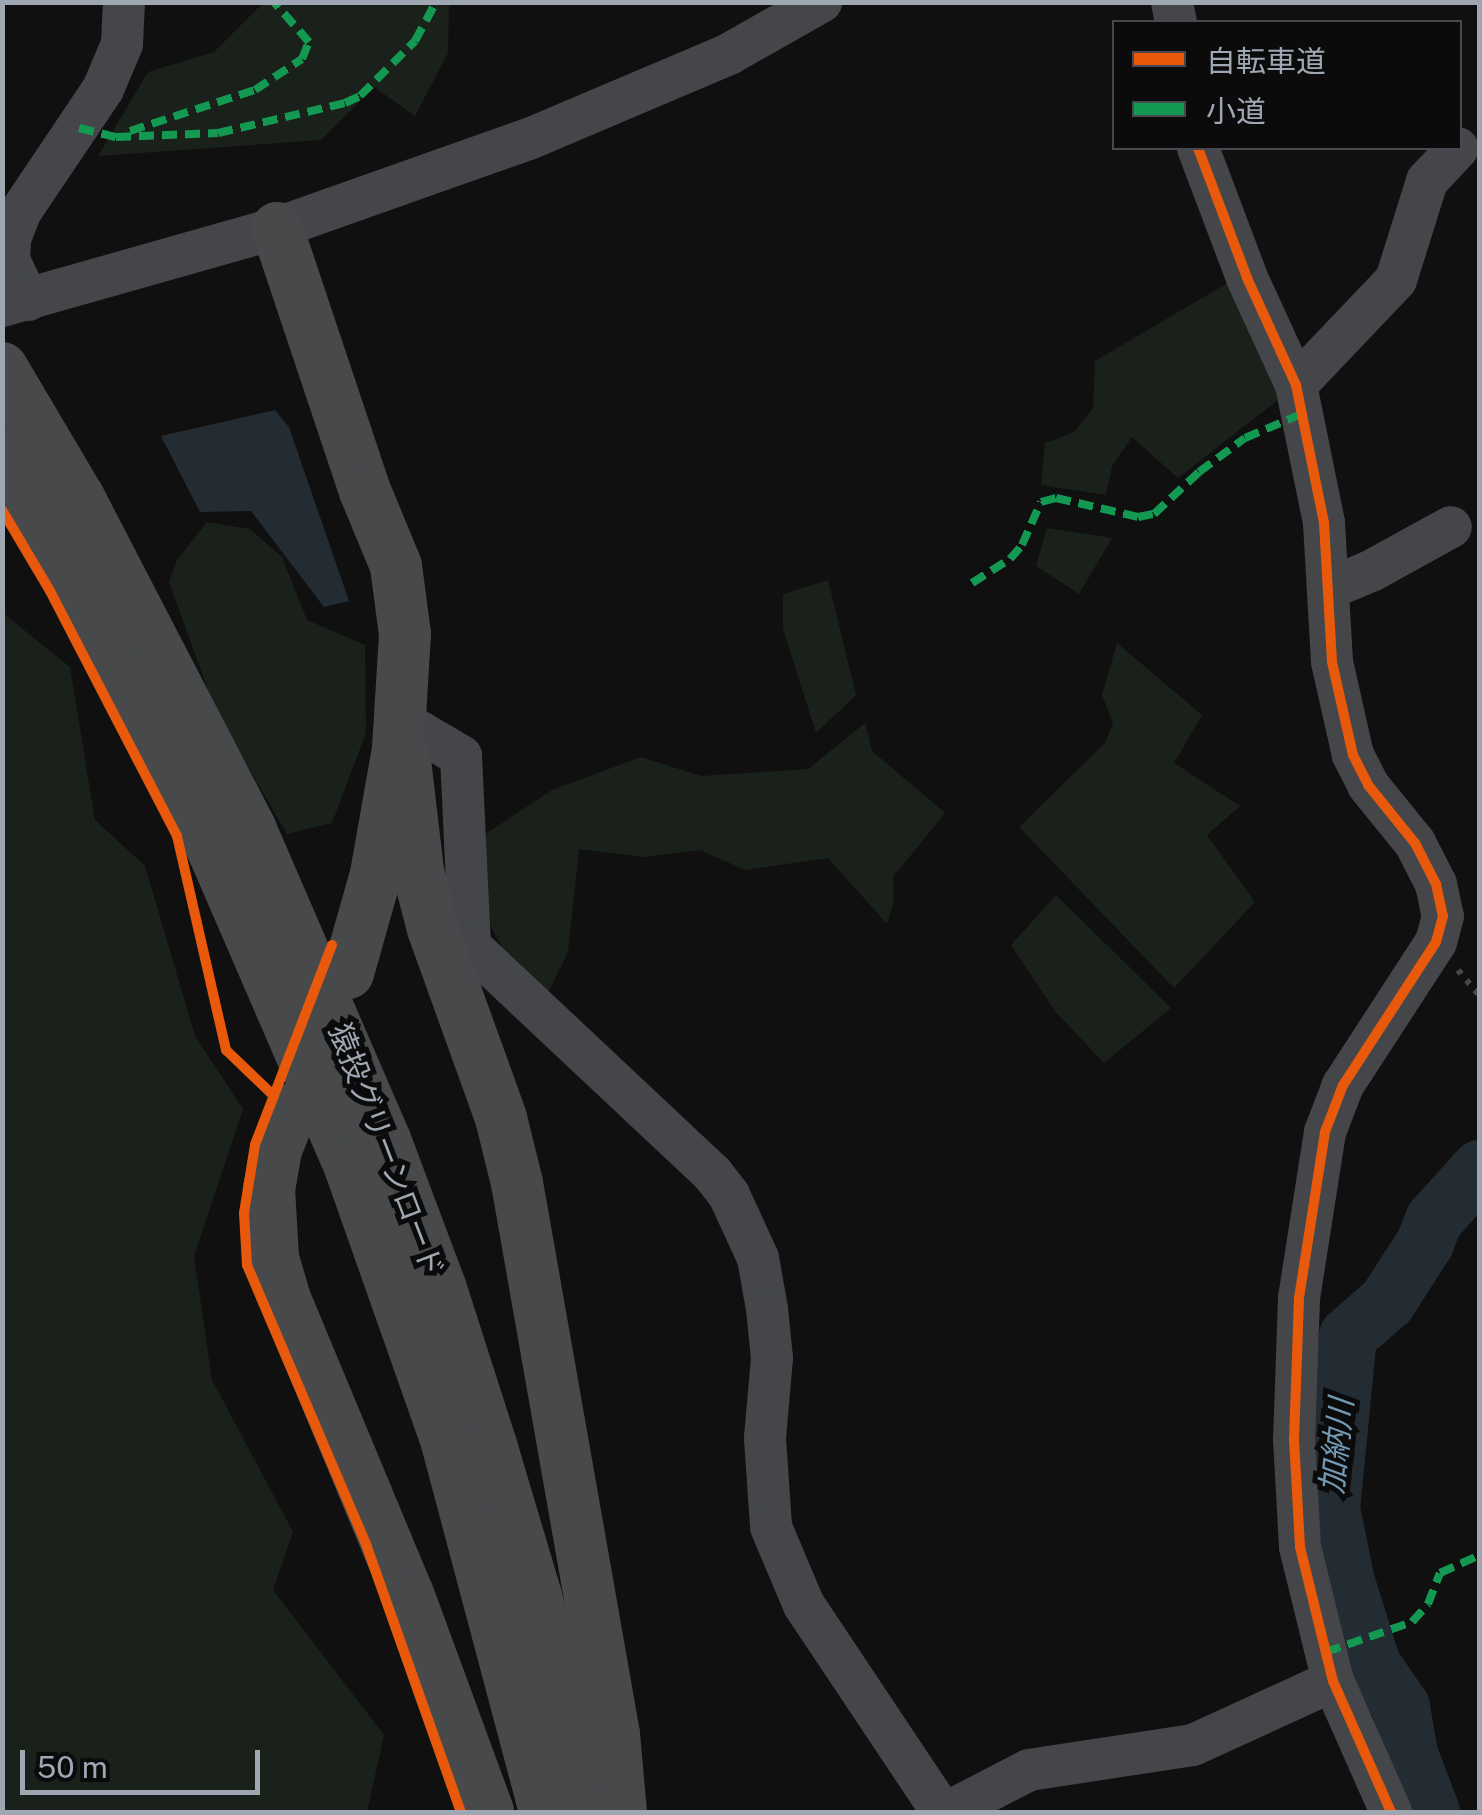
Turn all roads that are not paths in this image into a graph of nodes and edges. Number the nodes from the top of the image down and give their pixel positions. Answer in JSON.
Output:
{"nodes":[{"id":1,"x":124,"y":2,"type":"edge"},
{"id":2,"x":821,"y":2,"type":"edge"},
{"id":3,"x":1199,"y":150,"type":"edge"},
{"id":4,"x":1456,"y":150,"type":"edge"},
{"id":5,"x":278,"y":228,"type":"junction"},
{"id":6,"x":15,"y":303,"type":"edge"},
{"id":7,"x":2,"y":368,"type":"edge"},
{"id":8,"x":1296,"y":385,"type":"junction"},
{"id":9,"x":2,"y":451,"type":"edge"},
{"id":10,"x":1451,"y":527,"type":"dead end"},
{"id":11,"x":1330,"y":588,"type":"junction"},
{"id":12,"x":399,"y":734,"type":"junction"},
{"id":13,"x":348,"y":973,"type":"dead end"},
{"id":14,"x":292,"y":1109,"type":"dead end"},
{"id":15,"x":1333,"y":1682,"type":"junction"},
{"id":16,"x":488,"y":1812,"type":"edge"},
{"id":17,"x":545,"y":1812,"type":"edge"},
{"id":18,"x":588,"y":1812,"type":"edge"},
{"id":19,"x":621,"y":1812,"type":"edge"},
{"id":20,"x":945,"y":1812,"type":"edge"},
{"id":21,"x":1392,"y":1812,"type":"edge"}],
"edges":[{"from":1,"to":6,"type":"street"},
{"from":2,"to":5,"type":"street"},
{"from":3,"to":8,"type":"street"},
{"from":4,"to":8,"type":"street"},
{"from":5,"to":6,"type":"street"},
{"from":5,"to":12,"type":"main road"},
{"from":7,"to":18,"type":"main road","name":"猿投グリーンロード"},
{"from":8,"to":11,"type":"street"},
{"from":9,"to":17,"type":"main road","name":"猿投グリーンロード"},
{"from":10,"to":11,"type":"street"},
{"from":11,"to":15,"type":"street"},
{"from":12,"to":13,"type":"main road"},
{"from":12,"to":19,"type":"main road"},
{"from":12,"to":20,"type":"street"},
{"from":14,"to":16,"type":"main road"},
{"from":15,"to":20,"type":"street"},
{"from":15,"to":21,"type":"street"}]}
